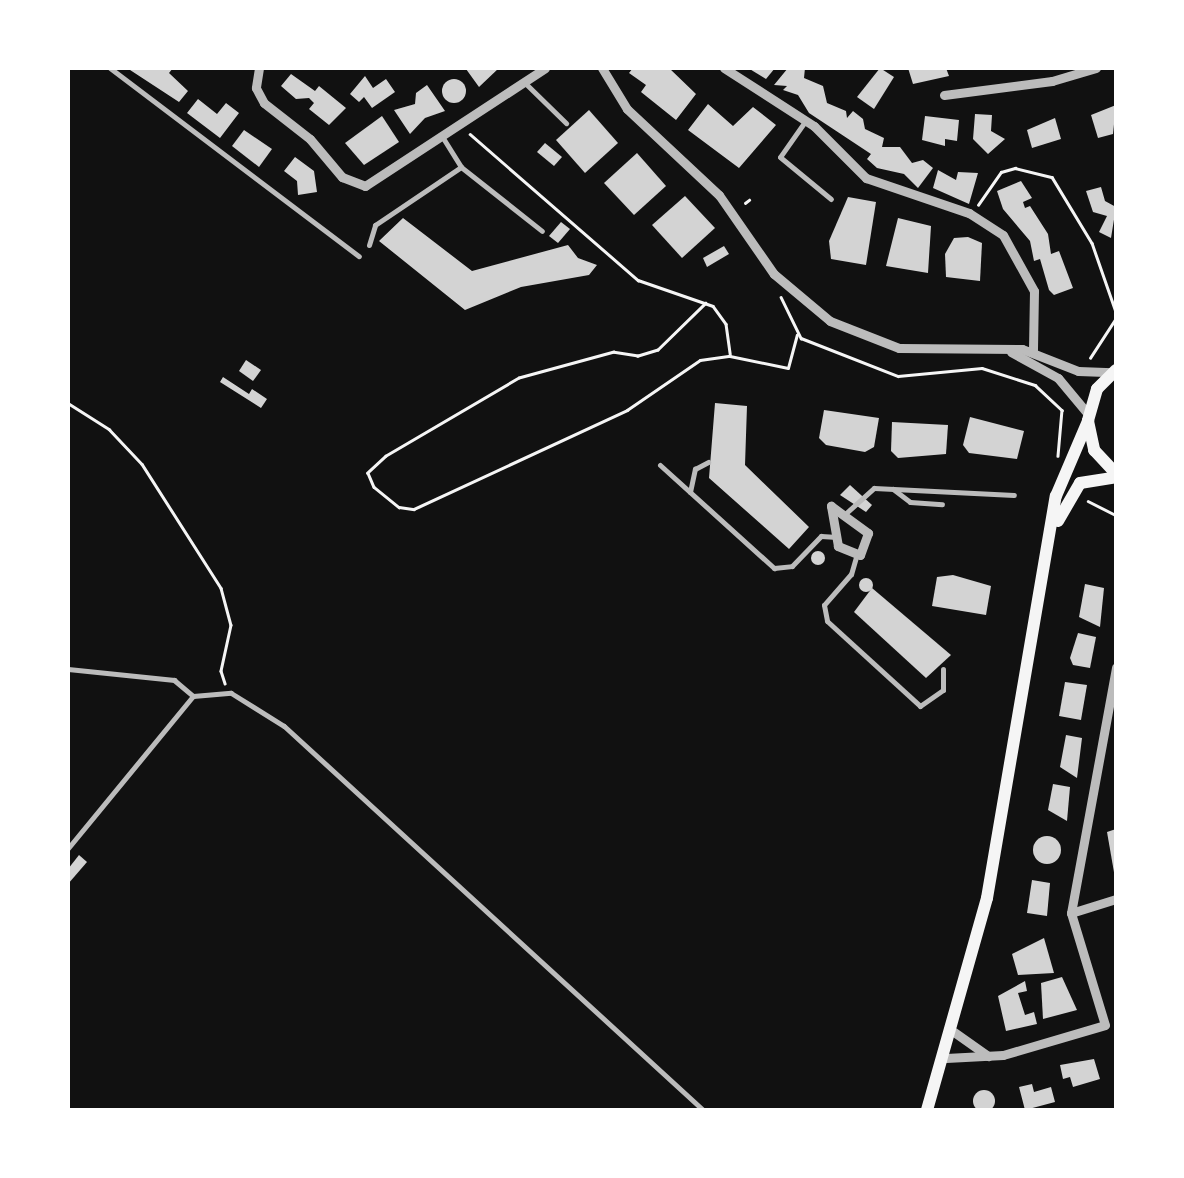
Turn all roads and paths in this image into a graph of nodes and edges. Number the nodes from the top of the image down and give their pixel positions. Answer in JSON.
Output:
{"nodes":[{"id":1,"x":110,"y":68,"type":"edge"},
{"id":2,"x":260,"y":68,"type":"edge"},
{"id":3,"x":545,"y":68,"type":"edge"},
{"id":4,"x":602,"y":68,"type":"edge"},
{"id":5,"x":724,"y":68,"type":"edge"},
{"id":6,"x":1096,"y":68,"type":"edge"},
{"id":7,"x":524,"y":82,"type":"junction"},
{"id":8,"x":944,"y":95,"type":"dead end"},
{"id":9,"x":806,"y":120,"type":"junction"},
{"id":10,"x":566,"y":123,"type":"dead end"},
{"id":11,"x":463,"y":124,"type":"junction"},
{"id":12,"x":443,"y":138,"type":"junction"},
{"id":13,"x":461,"y":167,"type":"junction"},
{"id":14,"x":831,"y":200,"type":"dead end"},
{"id":15,"x":973,"y":216,"type":"junction"},
{"id":16,"x":542,"y":231,"type":"dead end"},
{"id":17,"x":369,"y":245,"type":"dead end"},
{"id":18,"x":359,"y":256,"type":"dead end"},
{"id":19,"x":706,"y":303,"type":"junction"},
{"id":20,"x":1116,"y":312,"type":"edge"},
{"id":21,"x":1116,"y":318,"type":"edge"},
{"id":22,"x":796,"y":335,"type":"dead end"},
{"id":23,"x":1004,"y":350,"type":"junction"},
{"id":24,"x":1033,"y":351,"type":"junction"},
{"id":25,"x":730,"y":356,"type":"junction"},
{"id":26,"x":1080,"y":367,"type":"dead end"},
{"id":27,"x":1114,"y":371,"type":"edge"},
{"id":28,"x":1058,"y":401,"type":"dead end"},
{"id":29,"x":68,"y":404,"type":"edge"},
{"id":30,"x":1088,"y":417,"type":"junction"},
{"id":31,"x":1061,"y":458,"type":"dead end"},
{"id":32,"x":708,"y":462,"type":"dead end"},
{"id":33,"x":660,"y":465,"type":"dead end"},
{"id":34,"x":1116,"y":475,"type":"edge"},
{"id":35,"x":894,"y":489,"type":"junction"},
{"id":36,"x":1082,"y":490,"type":"dead end"},
{"id":37,"x":690,"y":492,"type":"junction"},
{"id":38,"x":1014,"y":495,"type":"dead end"},
{"id":39,"x":942,"y":504,"type":"dead end"},
{"id":40,"x":845,"y":514,"type":"junction"},
{"id":41,"x":1116,"y":515,"type":"edge"},
{"id":42,"x":837,"y":537,"type":"junction"},
{"id":43,"x":1051,"y":537,"type":"junction"},
{"id":44,"x":856,"y":557,"type":"junction"},
{"id":45,"x":1116,"y":667,"type":"edge"},
{"id":46,"x":68,"y":669,"type":"edge"},
{"id":47,"x":942,"y":669,"type":"dead end"},
{"id":48,"x":231,"y":692,"type":"junction"},
{"id":49,"x":193,"y":696,"type":"junction"},
{"id":50,"x":68,"y":848,"type":"edge"},
{"id":51,"x":1116,"y":898,"type":"edge"},
{"id":52,"x":1071,"y":912,"type":"junction"},
{"id":53,"x":1116,"y":1022,"type":"edge"},
{"id":54,"x":1105,"y":1025,"type":"junction"},
{"id":55,"x":954,"y":1032,"type":"junction"},
{"id":56,"x":988,"y":1056,"type":"junction"},
{"id":57,"x":946,"y":1058,"type":"junction"},
{"id":58,"x":703,"y":1110,"type":"edge"},
{"id":59,"x":927,"y":1110,"type":"edge"}],
"edges":[{"from":1,"to":18,"type":"lane"},
{"from":2,"to":12,"type":"street"},
{"from":3,"to":7,"type":"street"},
{"from":4,"to":23,"type":"street"},
{"from":5,"to":9,"type":"street"},
{"from":6,"to":8,"type":"street"},
{"from":7,"to":10,"type":"lane"},
{"from":7,"to":11,"type":"street"},
{"from":9,"to":14,"type":"lane"},
{"from":9,"to":15,"type":"street"},
{"from":11,"to":12,"type":"street"},
{"from":11,"to":19,"type":"path"},
{"from":12,"to":13,"type":"lane"},
{"from":13,"to":16,"type":"lane"},
{"from":13,"to":17,"type":"lane"},
{"from":15,"to":20,"type":"path"},
{"from":15,"to":24,"type":"street"},
{"from":19,"to":25,"type":"path"},
{"from":19,"to":25,"type":"path"},
{"from":21,"to":26,"type":"path"},
{"from":22,"to":25,"type":"path"},
{"from":23,"to":24,"type":"street"},
{"from":23,"to":30,"type":"street"},
{"from":24,"to":27,"type":"street"},
{"from":27,"to":30,"type":"main road"},
{"from":28,"to":31,"type":"path"},
{"from":29,"to":48,"type":"path"},
{"from":30,"to":34,"type":"main road"},
{"from":30,"to":43,"type":"main road"},
{"from":32,"to":37,"type":"lane"},
{"from":33,"to":37,"type":"lane"},
{"from":34,"to":43,"type":"main road"},
{"from":35,"to":38,"type":"lane"},
{"from":35,"to":39,"type":"lane"},
{"from":35,"to":40,"type":"lane"},
{"from":36,"to":41,"type":"path"},
{"from":37,"to":42,"type":"lane"},
{"from":40,"to":42,"type":"street"},
{"from":40,"to":44,"type":"street"},
{"from":42,"to":44,"type":"street"},
{"from":43,"to":55,"type":"main road"},
{"from":44,"to":47,"type":"lane"},
{"from":45,"to":52,"type":"street"},
{"from":46,"to":49,"type":"lane"},
{"from":48,"to":49,"type":"lane"},
{"from":48,"to":58,"type":"lane"},
{"from":49,"to":50,"type":"lane"},
{"from":51,"to":52,"type":"street"},
{"from":52,"to":54,"type":"street"},
{"from":53,"to":54,"type":"street"},
{"from":54,"to":56,"type":"street"},
{"from":55,"to":56,"type":"street"},
{"from":55,"to":57,"type":"main road"},
{"from":56,"to":57,"type":"street"},
{"from":57,"to":59,"type":"main road"}]}
